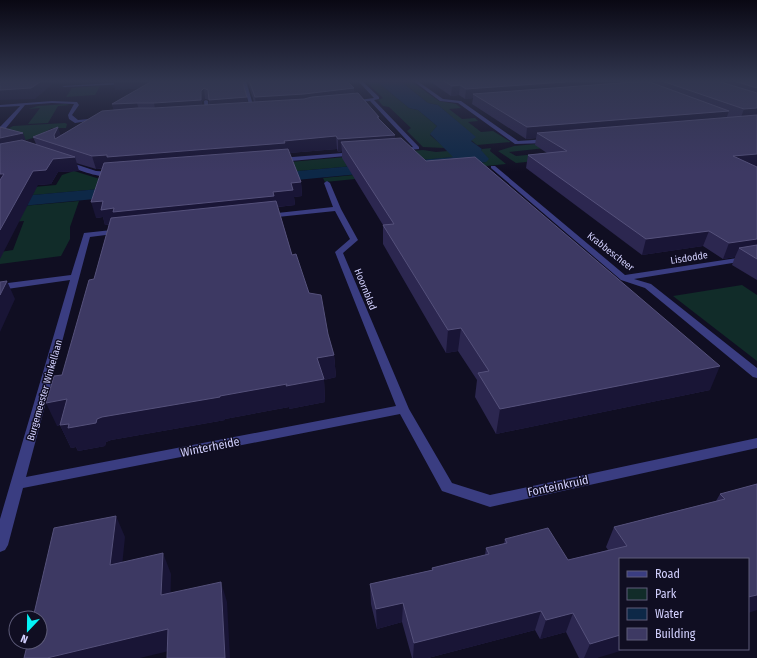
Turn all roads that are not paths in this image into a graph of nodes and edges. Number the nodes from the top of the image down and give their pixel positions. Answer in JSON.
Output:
{"nodes":[{"id":1,"x":17,"y":111,"type":"edge"},
{"id":2,"x":73,"y":111,"type":"edge"},
{"id":3,"x":207,"y":111,"type":"edge"},
{"id":4,"x":245,"y":111,"type":"edge"},
{"id":5,"x":253,"y":111,"type":"edge"},
{"id":6,"x":381,"y":111,"type":"edge"},
{"id":7,"x":471,"y":111,"type":"edge"},
{"id":8,"x":214,"y":113,"type":"edge"},
{"id":9,"x":200,"y":114,"type":"edge"},
{"id":10,"x":207,"y":114,"type":"junction"},
{"id":11,"x":102,"y":118,"type":"edge"},
{"id":12,"x":0,"y":129,"type":"edge"},
{"id":13,"x":553,"y":140,"type":"edge"},
{"id":14,"x":394,"y":150,"type":"edge"},
{"id":15,"x":362,"y":153,"type":"edge"},
{"id":16,"x":276,"y":160,"type":"edge"},
{"id":17,"x":61,"y":161,"type":"edge"},
{"id":18,"x":493,"y":167,"type":"dead end"},
{"id":19,"x":118,"y":174,"type":"edge"},
{"id":20,"x":328,"y":183,"type":"dead end"},
{"id":21,"x":337,"y":208,"type":"junction"},
{"id":22,"x":259,"y":217,"type":"edge"},
{"id":23,"x":126,"y":230,"type":"edge"},
{"id":24,"x":757,"y":257,"type":"edge"},
{"id":25,"x":75,"y":277,"type":"junction"},
{"id":26,"x":624,"y":278,"type":"junction"},
{"id":27,"x":0,"y":287,"type":"edge"},
{"id":28,"x":757,"y":374,"type":"edge"},
{"id":29,"x":403,"y":409,"type":"junction"},
{"id":30,"x":757,"y":443,"type":"edge"},
{"id":31,"x":17,"y":484,"type":"junction"},
{"id":32,"x":0,"y":545,"type":"edge"}],
"edges":[{"from":1,"to":12,"type":"street"},
{"from":2,"to":11,"type":"street"},
{"from":3,"to":10,"type":"street"},
{"from":4,"to":5,"type":"street"},
{"from":6,"to":14,"type":"street"},
{"from":7,"to":13,"type":"street"},
{"from":8,"to":10,"type":"street"},
{"from":9,"to":10,"type":"street"},
{"from":15,"to":16,"type":"street"},
{"from":17,"to":19,"type":"street"},
{"from":18,"to":26,"type":"street","name":"Krabbescheer"},
{"from":20,"to":21,"type":"street","name":"Hoornblad"},
{"from":21,"to":22,"type":"street"},
{"from":21,"to":29,"type":"street","name":"Hoornblad"},
{"from":23,"to":25,"type":"street","name":"Burgemeester Winkellaan"},
{"from":24,"to":26,"type":"street","name":"Lisdodde"},
{"from":25,"to":27,"type":"street"},
{"from":25,"to":31,"type":"street","name":"Burgemeester Winkellaan"},
{"from":26,"to":28,"type":"street","name":"Krabbescheer"},
{"from":29,"to":30,"type":"street","name":"Fonteinkruid"},
{"from":29,"to":31,"type":"street","name":"Winterheide"},
{"from":31,"to":32,"type":"street","name":"Burgemeester Winkellaan"}]}
